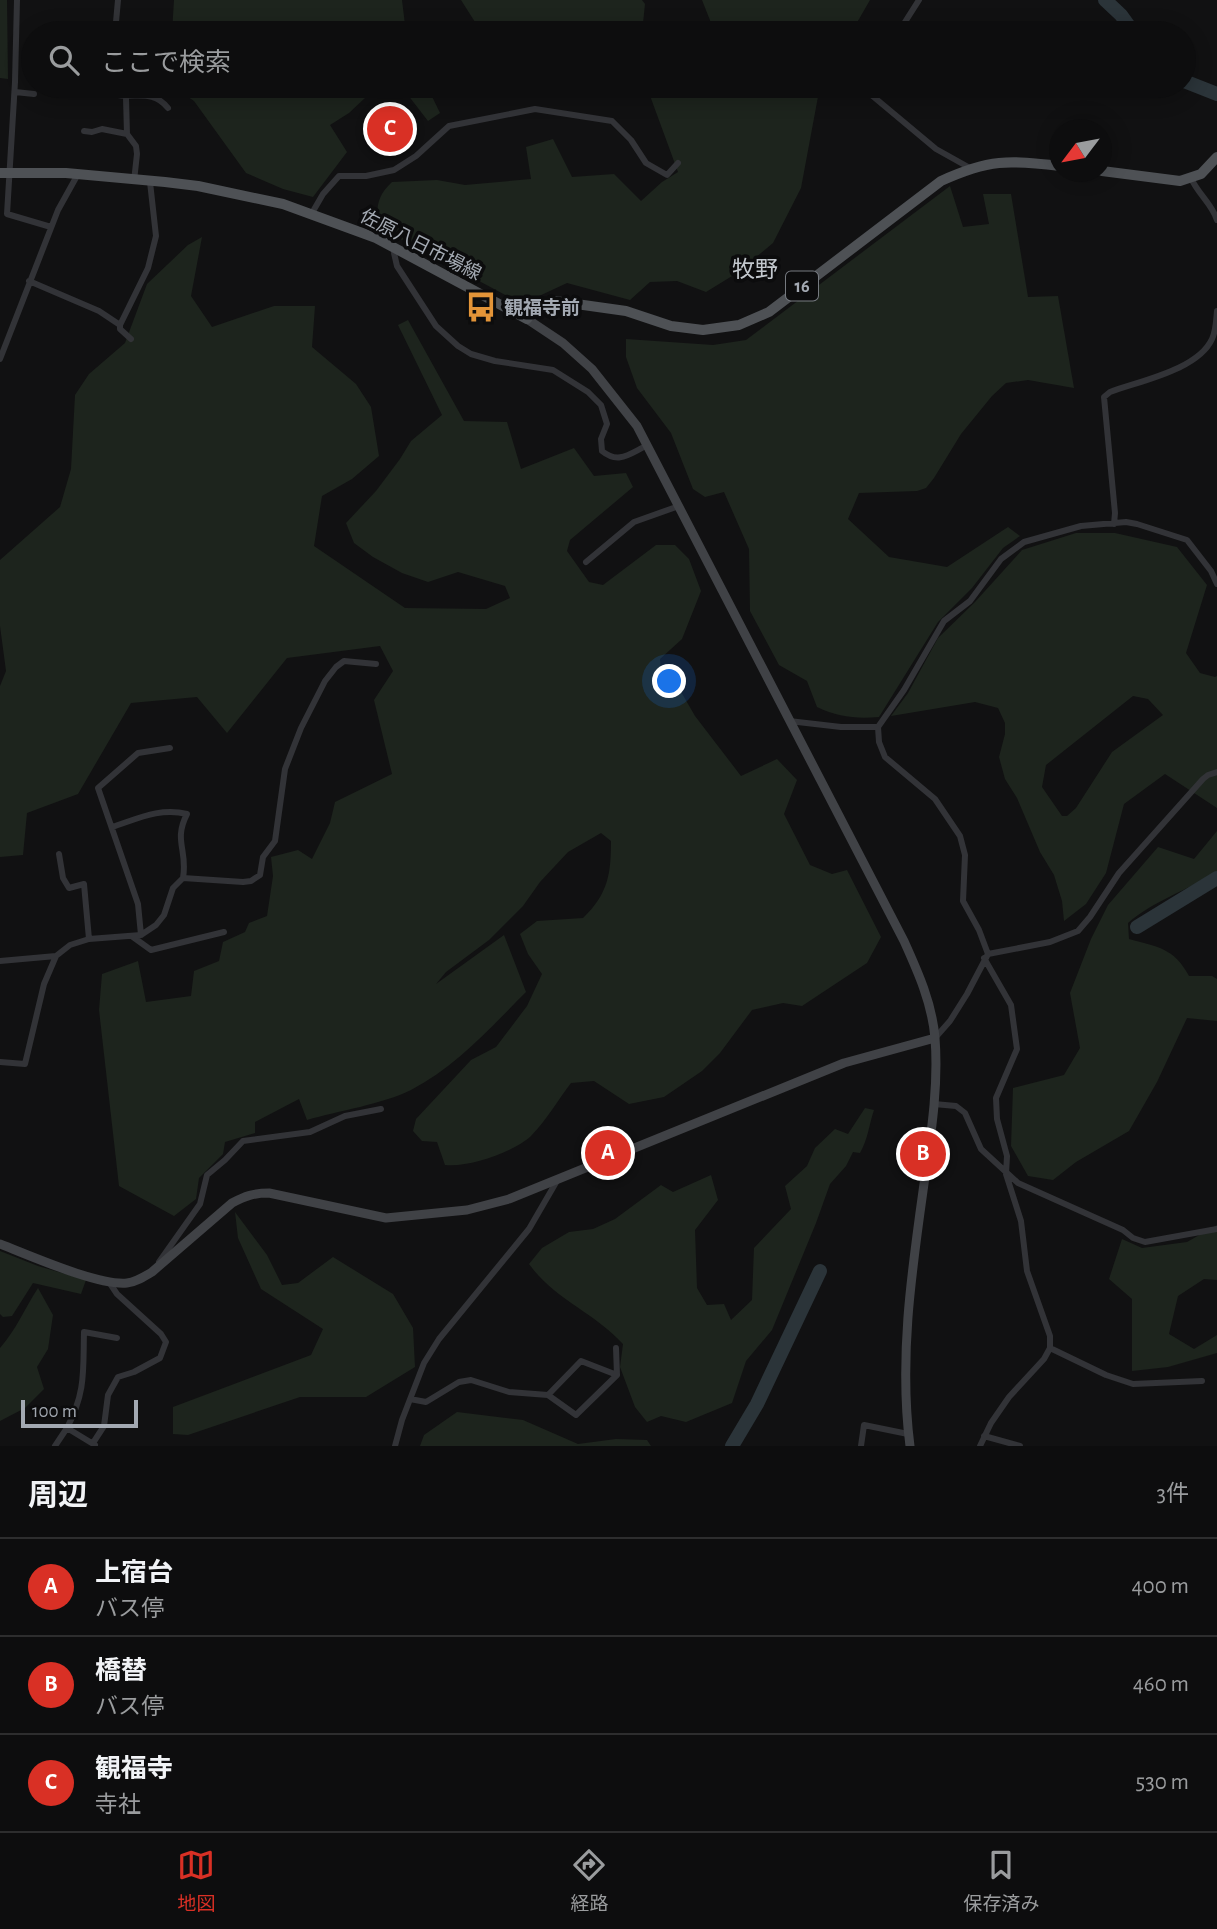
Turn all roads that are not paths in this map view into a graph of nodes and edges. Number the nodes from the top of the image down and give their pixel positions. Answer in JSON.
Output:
{"nodes":[{"id":1,"x":17,"y":0,"type":"edge"},
{"id":2,"x":118,"y":0,"type":"edge"},
{"id":3,"x":919,"y":0,"type":"edge"},
{"id":4,"x":116,"y":21,"type":"edge"},
{"id":5,"x":906,"y":21,"type":"edge"},
{"id":6,"x":15,"y":92,"type":"junction"},
{"id":7,"x":21,"y":93,"type":"edge"},
{"id":8,"x":126,"y":98,"type":"edge"},
{"id":9,"x":156,"y":98,"type":"edge"},
{"id":10,"x":875,"y":98,"type":"edge"},
{"id":11,"x":168,"y":108,"type":"dead end"},
{"id":12,"x":84,"y":131,"type":"dead end"},
{"id":13,"x":127,"y":134,"type":"junction"},
{"id":14,"x":1217,"y":157,"type":"edge"},
{"id":15,"x":678,"y":163,"type":"dead end"},
{"id":16,"x":1049,"y":165,"type":"edge"},
{"id":17,"x":970,"y":168,"type":"junction"},
{"id":18,"x":1112,"y":172,"type":"edge"},
{"id":19,"x":4,"y":173,"type":"edge"},
{"id":20,"x":78,"y":174,"type":"junction"},
{"id":21,"x":1191,"y":178,"type":"junction"},
{"id":22,"x":134,"y":181,"type":"junction"},
{"id":23,"x":150,"y":182,"type":"junction"},
{"id":24,"x":313,"y":213,"type":"junction"},
{"id":25,"x":1217,"y":220,"type":"edge"},
{"id":26,"x":51,"y":227,"type":"junction"},
{"id":27,"x":397,"y":248,"type":"junction"},
{"id":28,"x":29,"y":281,"type":"junction"},
{"id":29,"x":1217,"y":311,"type":"edge"},
{"id":30,"x":527,"y":319,"type":"junction"},
{"id":31,"x":120,"y":324,"type":"junction"},
{"id":32,"x":12,"y":326,"type":"junction"},
{"id":33,"x":0,"y":338,"type":"edge"},
{"id":34,"x":131,"y":339,"type":"dead end"},
{"id":35,"x":0,"y":359,"type":"edge"},
{"id":36,"x":648,"y":445,"type":"junction"},
{"id":37,"x":680,"y":506,"type":"junction"},
{"id":38,"x":1114,"y":524,"type":"junction"},
{"id":39,"x":586,"y":562,"type":"dead end"},
{"id":40,"x":1217,"y":584,"type":"edge"},
{"id":41,"x":376,"y":664,"type":"dead end"},
{"id":42,"x":788,"y":721,"type":"junction"},
{"id":43,"x":878,"y":727,"type":"junction"},
{"id":44,"x":170,"y":748,"type":"dead end"},
{"id":45,"x":1217,"y":772,"type":"edge"},
{"id":46,"x":112,"y":827,"type":"junction"},
{"id":47,"x":59,"y":854,"type":"dead end"},
{"id":48,"x":183,"y":878,"type":"junction"},
{"id":49,"x":224,"y":932,"type":"dead end"},
{"id":50,"x":137,"y":936,"type":"junction"},
{"id":51,"x":89,"y":939,"type":"junction"},
{"id":52,"x":56,"y":956,"type":"junction"},
{"id":53,"x":986,"y":956,"type":"junction"},
{"id":54,"x":0,"y":961,"type":"edge"},
{"id":55,"x":935,"y":1038,"type":"junction"},
{"id":56,"x":0,"y":1062,"type":"edge"},
{"id":57,"x":934,"y":1104,"type":"junction"},
{"id":58,"x":381,"y":1109,"type":"dead end"},
{"id":59,"x":1006,"y":1174,"type":"junction"},
{"id":60,"x":558,"y":1179,"type":"junction"},
{"id":61,"x":1217,"y":1230,"type":"edge"},
{"id":62,"x":0,"y":1244,"type":"edge"},
{"id":63,"x":152,"y":1272,"type":"junction"},
{"id":64,"x":109,"y":1281,"type":"junction"},
{"id":65,"x":117,"y":1338,"type":"dead end"},
{"id":66,"x":616,"y":1348,"type":"dead end"},
{"id":67,"x":1050,"y":1348,"type":"junction"},
{"id":68,"x":617,"y":1374,"type":"junction"},
{"id":69,"x":1202,"y":1381,"type":"dead end"},
{"id":70,"x":548,"y":1395,"type":"junction"},
{"id":71,"x":410,"y":1399,"type":"junction"},
{"id":72,"x":67,"y":1428,"type":"junction"},
{"id":73,"x":908,"y":1434,"type":"junction"},
{"id":74,"x":984,"y":1436,"type":"junction"},
{"id":75,"x":95,"y":1445,"type":"edge"},
{"id":76,"x":55,"y":1446,"type":"edge"},
{"id":77,"x":395,"y":1446,"type":"edge"},
{"id":78,"x":861,"y":1446,"type":"edge"},
{"id":79,"x":910,"y":1446,"type":"edge"},
{"id":80,"x":980,"y":1446,"type":"edge"},
{"id":81,"x":1020,"y":1446,"type":"edge"}],
"edges":[{"from":1,"to":6,"type":"street"},
{"from":2,"to":4,"type":"street"},
{"from":3,"to":5,"type":"street"},
{"from":6,"to":7,"type":"street"},
{"from":6,"to":19,"type":"street"},
{"from":8,"to":13,"type":"street"},
{"from":9,"to":11,"type":"street"},
{"from":10,"to":17,"type":"street"},
{"from":12,"to":13,"type":"street"},
{"from":13,"to":22,"type":"street"},
{"from":14,"to":21,"type":"main road"},
{"from":15,"to":24,"type":"street"},
{"from":16,"to":17,"type":"main road","number":"16"},
{"from":17,"to":30,"type":"main road","number":"16"},
{"from":18,"to":21,"type":"main road"},
{"from":19,"to":20,"type":"main road","name":"佐原八日市場線"},
{"from":19,"to":26,"type":"street"},
{"from":20,"to":22,"type":"main road","name":"佐原八日市場線"},
{"from":20,"to":26,"type":"street"},
{"from":21,"to":25,"type":"street"},
{"from":22,"to":23,"type":"main road","name":"佐原八日市場線"},
{"from":23,"to":24,"type":"main road","name":"佐原八日市場線"},
{"from":23,"to":31,"type":"street"},
{"from":24,"to":27,"type":"main road","name":"佐原八日市場線"},
{"from":26,"to":28,"type":"street"},
{"from":27,"to":30,"type":"main road","name":"佐原八日市場線"},
{"from":27,"to":36,"type":"street"},
{"from":28,"to":31,"type":"street"},
{"from":28,"to":32,"type":"street"},
{"from":29,"to":38,"type":"street"},
{"from":30,"to":36,"type":"street"},
{"from":31,"to":34,"type":"street"},
{"from":32,"to":33,"type":"street"},
{"from":32,"to":35,"type":"street"},
{"from":36,"to":37,"type":"street"},
{"from":37,"to":39,"type":"street"},
{"from":37,"to":42,"type":"street"},
{"from":38,"to":40,"type":"street"},
{"from":38,"to":43,"type":"street"},
{"from":41,"to":48,"type":"street"},
{"from":42,"to":43,"type":"street"},
{"from":42,"to":55,"type":"street"},
{"from":43,"to":53,"type":"street"},
{"from":44,"to":46,"type":"street"},
{"from":45,"to":53,"type":"street"},
{"from":46,"to":48,"type":"street"},
{"from":46,"to":50,"type":"street"},
{"from":47,"to":51,"type":"street"},
{"from":48,"to":50,"type":"street"},
{"from":49,"to":50,"type":"street"},
{"from":50,"to":51,"type":"street"},
{"from":51,"to":52,"type":"street"},
{"from":52,"to":54,"type":"street"},
{"from":52,"to":56,"type":"street"},
{"from":53,"to":55,"type":"street"},
{"from":53,"to":59,"type":"street"},
{"from":55,"to":57,"type":"street"},
{"from":55,"to":60,"type":"street"},
{"from":57,"to":59,"type":"street"},
{"from":57,"to":73,"type":"street"},
{"from":58,"to":63,"type":"street"},
{"from":59,"to":61,"type":"street"},
{"from":59,"to":67,"type":"street"},
{"from":60,"to":63,"type":"street"},
{"from":60,"to":71,"type":"street"},
{"from":62,"to":64,"type":"street"},
{"from":63,"to":64,"type":"street"},
{"from":64,"to":75,"type":"street"},
{"from":65,"to":72,"type":"street"},
{"from":66,"to":68,"type":"street"},
{"from":67,"to":69,"type":"street"},
{"from":67,"to":74,"type":"street"},
{"from":68,"to":70,"type":"street"},
{"from":68,"to":70,"type":"street"},
{"from":70,"to":71,"type":"street"},
{"from":71,"to":77,"type":"street"},
{"from":72,"to":75,"type":"street"},
{"from":72,"to":76,"type":"street"},
{"from":73,"to":78,"type":"street"},
{"from":73,"to":79,"type":"street"},
{"from":74,"to":80,"type":"street"},
{"from":74,"to":81,"type":"street"}]}
